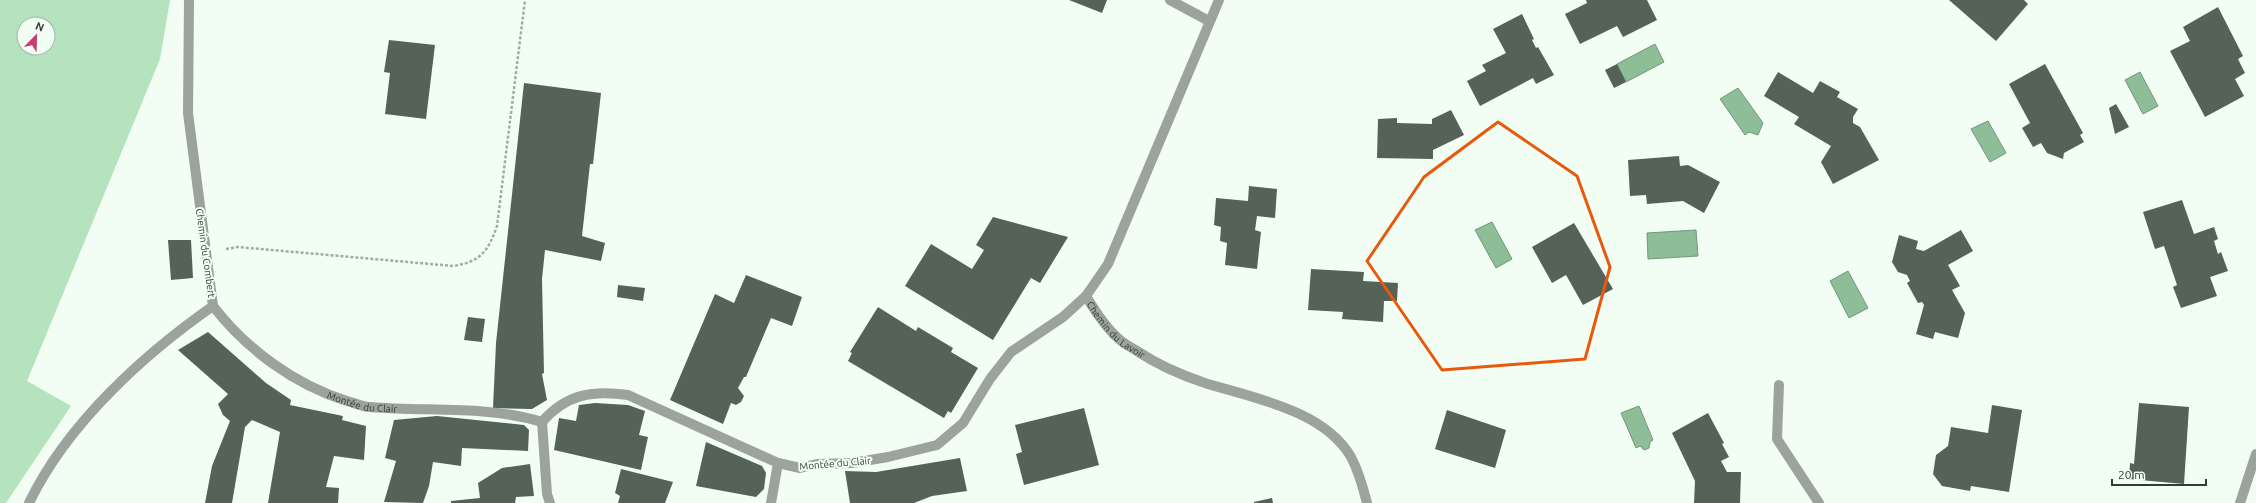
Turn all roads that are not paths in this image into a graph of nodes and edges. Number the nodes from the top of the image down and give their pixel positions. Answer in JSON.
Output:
{"nodes":[{"id":1,"x":189,"y":0,"type":"edge"},
{"id":2,"x":1170,"y":0,"type":"edge"},
{"id":3,"x":1219,"y":0,"type":"edge"},
{"id":4,"x":1209,"y":21,"type":"junction"},
{"id":5,"x":1086,"y":296,"type":"junction"},
{"id":6,"x":213,"y":306,"type":"junction"},
{"id":7,"x":1779,"y":385,"type":"dead end"},
{"id":8,"x":542,"y":422,"type":"junction"},
{"id":9,"x":2256,"y":454,"type":"edge"},
{"id":10,"x":778,"y":463,"type":"junction"},
{"id":11,"x":29,"y":503,"type":"edge"},
{"id":12,"x":550,"y":503,"type":"edge"},
{"id":13,"x":771,"y":503,"type":"edge"},
{"id":14,"x":1367,"y":503,"type":"edge"},
{"id":15,"x":1818,"y":503,"type":"edge"},
{"id":16,"x":2240,"y":503,"type":"edge"}],
"edges":[{"from":1,"to":6,"type":"street","name":"Chemin du Combert"},
{"from":2,"to":4,"type":"street"},
{"from":3,"to":4,"type":"street","name":"Chemin du Lavoir"},
{"from":4,"to":5,"type":"street","name":"Chemin du Lavoir"},
{"from":5,"to":10,"type":"street","name":"Montée du Clair"},
{"from":5,"to":14,"type":"street","name":"Chemin du Lavoir"},
{"from":6,"to":8,"type":"street","name":"Montée du Clair"},
{"from":6,"to":11,"type":"street","name":"Chemin du Combert"},
{"from":7,"to":15,"type":"street"},
{"from":8,"to":10,"type":"street","name":"Montée du Clair"},
{"from":8,"to":12,"type":"street"},
{"from":9,"to":16,"type":"street"},
{"from":10,"to":13,"type":"street"}]}
